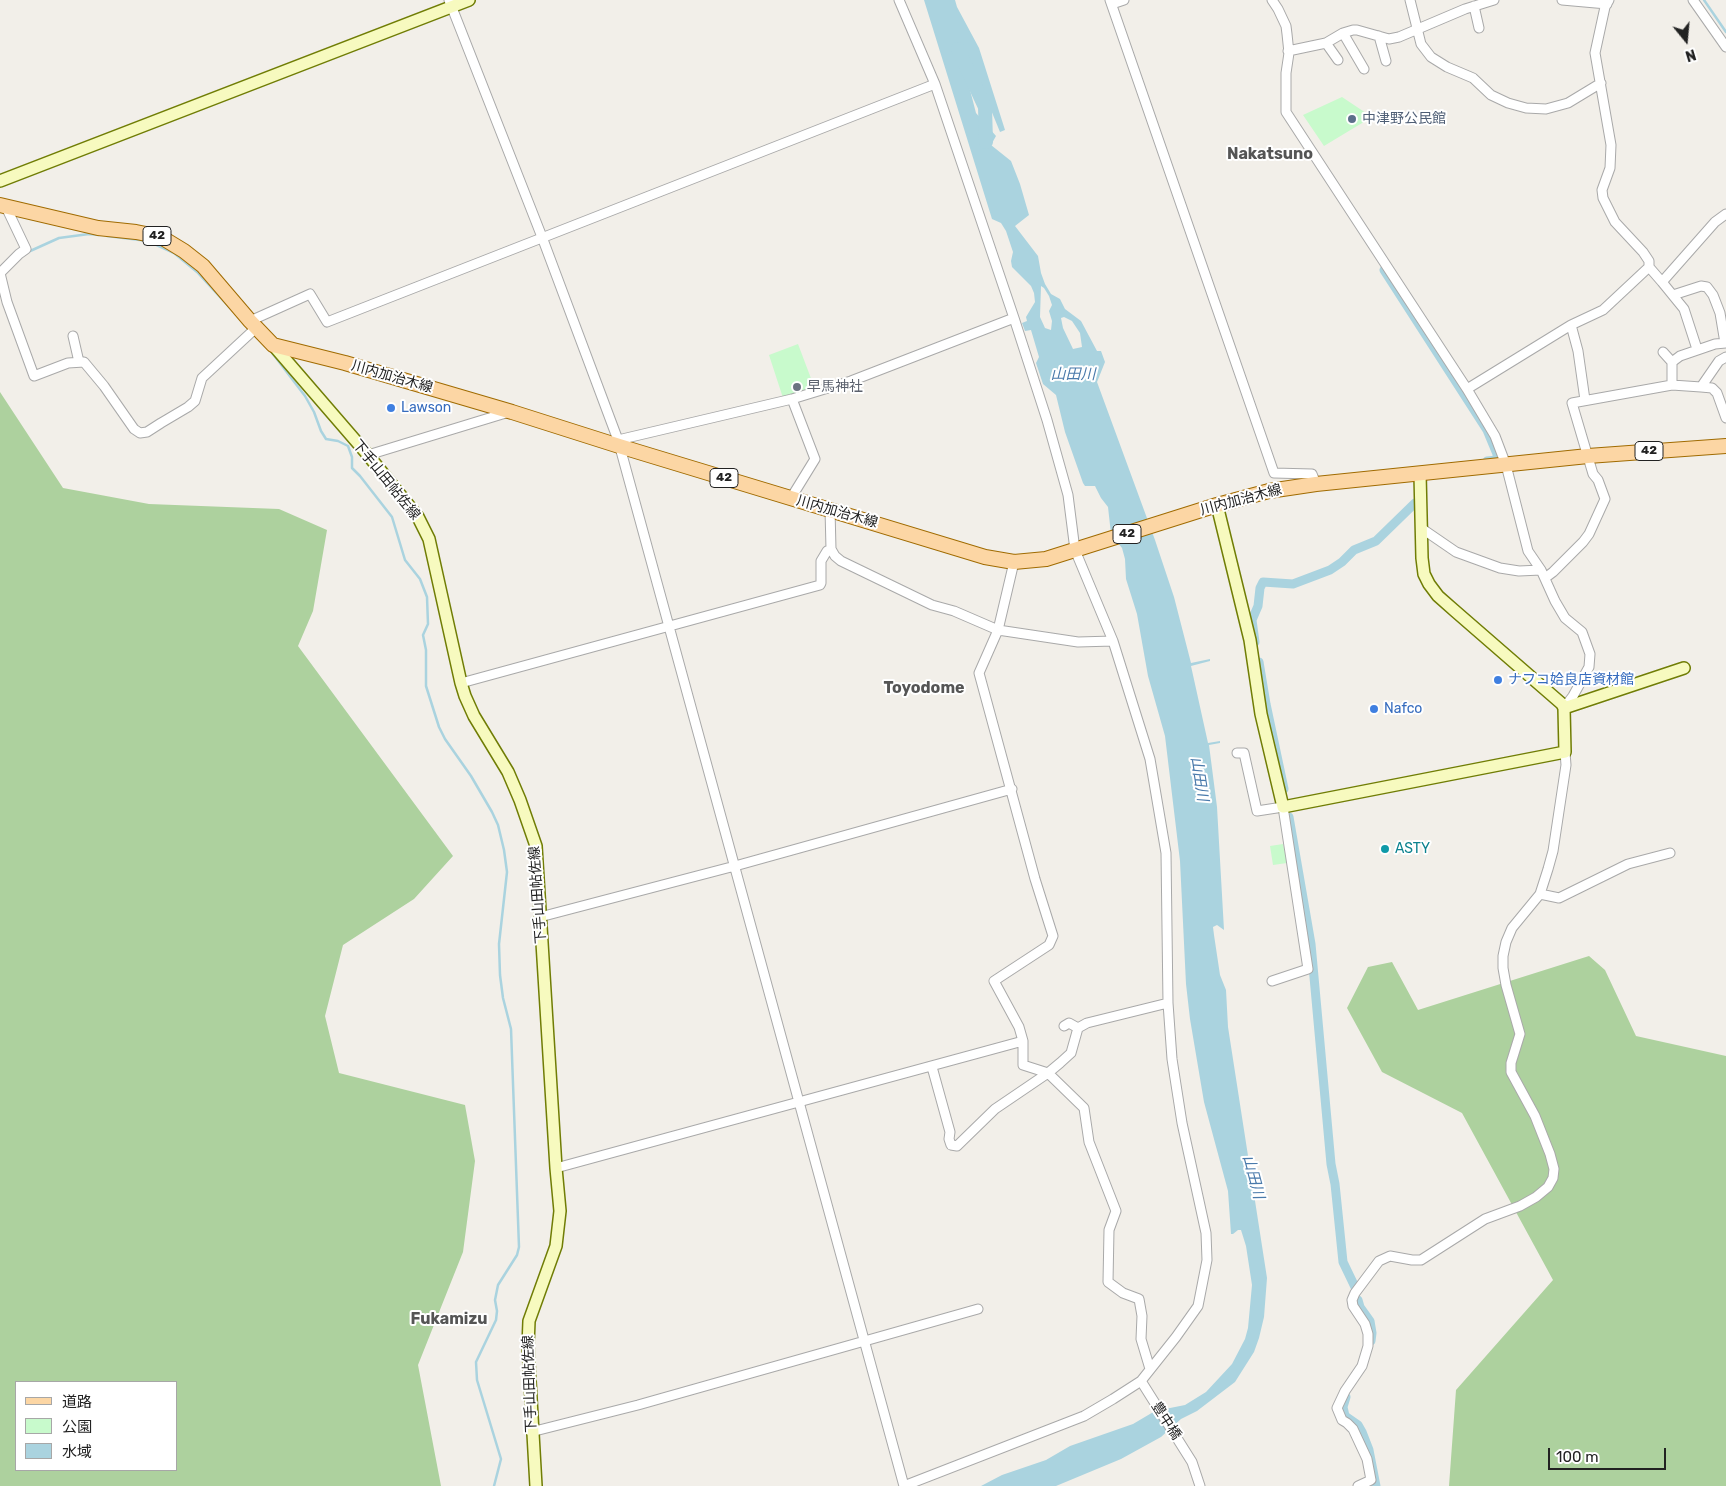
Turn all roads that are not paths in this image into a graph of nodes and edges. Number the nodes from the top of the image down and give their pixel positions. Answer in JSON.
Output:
{"nodes":[{"id":1,"x":469,"y":0,"type":"edge"},
{"id":2,"x":899,"y":0,"type":"edge"},
{"id":3,"x":1124,"y":0,"type":"edge"},
{"id":4,"x":1272,"y":0,"type":"edge"},
{"id":5,"x":1410,"y":0,"type":"edge"},
{"id":6,"x":1494,"y":0,"type":"edge"},
{"id":7,"x":1562,"y":0,"type":"edge"},
{"id":8,"x":1693,"y":0,"type":"edge"},
{"id":9,"x":1111,"y":2,"type":"edge"},
{"id":10,"x":1608,"y":2,"type":"edge"},
{"id":11,"x":450,"y":4,"type":"edge"},
{"id":12,"x":1474,"y":6,"type":"junction"},
{"id":13,"x":1479,"y":28,"type":"dead end"},
{"id":14,"x":1417,"y":29,"type":"junction"},
{"id":15,"x":1343,"y":33,"type":"junction"},
{"id":16,"x":1379,"y":36,"type":"junction"},
{"id":17,"x":1326,"y":43,"type":"junction"},
{"id":18,"x":1726,"y":47,"type":"edge"},
{"id":19,"x":1288,"y":51,"type":"junction"},
{"id":20,"x":1338,"y":60,"type":"dead end"},
{"id":21,"x":1386,"y":61,"type":"dead end"},
{"id":22,"x":1364,"y":69,"type":"dead end"},
{"id":23,"x":1601,"y":82,"type":"junction"},
{"id":24,"x":935,"y":84,"type":"junction"},
{"id":25,"x":0,"y":181,"type":"edge"},
{"id":26,"x":3,"y":206,"type":"edge"},
{"id":27,"x":1726,"y":214,"type":"edge"},
{"id":28,"x":542,"y":237,"type":"junction"},
{"id":29,"x":1649,"y":267,"type":"junction"},
{"id":30,"x":0,"y":273,"type":"edge"},
{"id":31,"x":1662,"y":282,"type":"junction"},
{"id":32,"x":1672,"y":295,"type":"junction"},
{"id":33,"x":1014,"y":318,"type":"junction"},
{"id":34,"x":253,"y":324,"type":"junction"},
{"id":35,"x":1571,"y":325,"type":"junction"},
{"id":36,"x":73,"y":336,"type":"dead end"},
{"id":37,"x":1726,"y":343,"type":"edge"},
{"id":38,"x":272,"y":345,"type":"junction"},
{"id":39,"x":1697,"y":349,"type":"junction"},
{"id":40,"x":1663,"y":352,"type":"dead end"},
{"id":41,"x":1726,"y":358,"type":"edge"},
{"id":42,"x":79,"y":362,"type":"junction"},
{"id":43,"x":1672,"y":362,"type":"junction"},
{"id":44,"x":1672,"y":385,"type":"junction"},
{"id":45,"x":1702,"y":387,"type":"junction"},
{"id":46,"x":1467,"y":389,"type":"junction"},
{"id":47,"x":792,"y":399,"type":"junction"},
{"id":48,"x":1585,"y":400,"type":"junction"},
{"id":49,"x":512,"y":412,"type":"junction"},
{"id":50,"x":1726,"y":418,"type":"edge"},
{"id":51,"x":618,"y":443,"type":"junction"},
{"id":52,"x":1726,"y":446,"type":"edge"},
{"id":53,"x":368,"y":455,"type":"junction"},
{"id":54,"x":1588,"y":456,"type":"junction"},
{"id":55,"x":1506,"y":464,"type":"junction"},
{"id":56,"x":1420,"y":474,"type":"junction"},
{"id":57,"x":1316,"y":484,"type":"junction"},
{"id":58,"x":791,"y":498,"type":"junction"},
{"id":59,"x":1217,"y":505,"type":"junction"},
{"id":60,"x":830,"y":509,"type":"junction"},
{"id":61,"x":1422,"y":528,"type":"junction"},
{"id":62,"x":831,"y":549,"type":"junction"},
{"id":63,"x":1077,"y":550,"type":"junction"},
{"id":64,"x":1014,"y":562,"type":"junction"},
{"id":65,"x":1543,"y":574,"type":"junction"},
{"id":66,"x":668,"y":626,"type":"junction"},
{"id":67,"x":998,"y":630,"type":"junction"},
{"id":68,"x":1113,"y":641,"type":"junction"},
{"id":69,"x":1684,"y":668,"type":"dead end"},
{"id":70,"x":461,"y":683,"type":"junction"},
{"id":71,"x":1564,"y":708,"type":"junction"},
{"id":72,"x":1565,"y":752,"type":"junction"},
{"id":73,"x":1237,"y":753,"type":"dead end"},
{"id":74,"x":1012,"y":789,"type":"junction"},
{"id":75,"x":1283,"y":807,"type":"junction"},
{"id":76,"x":1670,"y":853,"type":"dead end"},
{"id":77,"x":735,"y":866,"type":"junction"},
{"id":78,"x":1540,"y":894,"type":"junction"},
{"id":79,"x":540,"y":917,"type":"junction"},
{"id":80,"x":1272,"y":981,"type":"dead end"},
{"id":81,"x":1168,"y":1003,"type":"junction"},
{"id":82,"x":1064,"y":1026,"type":"dead end"},
{"id":83,"x":1078,"y":1028,"type":"junction"},
{"id":84,"x":1022,"y":1042,"type":"junction"},
{"id":85,"x":932,"y":1067,"type":"junction"},
{"id":86,"x":1048,"y":1073,"type":"junction"},
{"id":87,"x":800,"y":1102,"type":"junction"},
{"id":88,"x":556,"y":1168,"type":"junction"},
{"id":89,"x":978,"y":1309,"type":"dead end"},
{"id":90,"x":865,"y":1340,"type":"junction"},
{"id":91,"x":1150,"y":1369,"type":"junction"},
{"id":92,"x":1142,"y":1383,"type":"junction"},
{"id":93,"x":531,"y":1432,"type":"junction"},
{"id":94,"x":536,"y":1486,"type":"edge"},
{"id":95,"x":1200,"y":1486,"type":"edge"},
{"id":96,"x":1358,"y":1486,"type":"edge"}],
"edges":[{"from":1,"to":11,"type":"street"},
{"from":2,"to":24,"type":"street"},
{"from":3,"to":9,"type":"street"},
{"from":4,"to":19,"type":"street"},
{"from":5,"to":14,"type":"street"},
{"from":6,"to":12,"type":"street"},
{"from":7,"to":10,"type":"street"},
{"from":8,"to":18,"type":"street"},
{"from":9,"to":57,"type":"street"},
{"from":10,"to":23,"type":"street"},
{"from":11,"to":25,"type":"street"},
{"from":11,"to":28,"type":"street"},
{"from":12,"to":13,"type":"street"},
{"from":12,"to":14,"type":"street"},
{"from":14,"to":16,"type":"street"},
{"from":14,"to":23,"type":"street"},
{"from":15,"to":16,"type":"street"},
{"from":15,"to":17,"type":"street"},
{"from":15,"to":22,"type":"street"},
{"from":16,"to":21,"type":"street"},
{"from":17,"to":19,"type":"street"},
{"from":17,"to":20,"type":"street"},
{"from":19,"to":46,"type":"street"},
{"from":23,"to":29,"type":"street"},
{"from":24,"to":28,"type":"street"},
{"from":24,"to":33,"type":"street"},
{"from":26,"to":30,"type":"street"},
{"from":26,"to":34,"type":"main road","number":"42"},
{"from":27,"to":31,"type":"street"},
{"from":28,"to":34,"type":"street"},
{"from":28,"to":51,"type":"street"},
{"from":29,"to":31,"type":"street"},
{"from":29,"to":35,"type":"street"},
{"from":30,"to":42,"type":"street"},
{"from":31,"to":32,"type":"street"},
{"from":32,"to":37,"type":"street"},
{"from":32,"to":39,"type":"street"},
{"from":33,"to":47,"type":"street"},
{"from":33,"to":63,"type":"street"},
{"from":34,"to":38,"type":"main road","number":"42"},
{"from":34,"to":42,"type":"street"},
{"from":35,"to":46,"type":"street"},
{"from":35,"to":48,"type":"street"},
{"from":36,"to":42,"type":"street"},
{"from":37,"to":39,"type":"street"},
{"from":38,"to":49,"type":"main road","name":"川内加治木線","number":"42"},
{"from":38,"to":53,"type":"street","name":"下手山田帖佐線"},
{"from":39,"to":43,"type":"street"},
{"from":40,"to":43,"type":"street"},
{"from":41,"to":45,"type":"street"},
{"from":43,"to":44,"type":"street"},
{"from":44,"to":45,"type":"street"},
{"from":44,"to":48,"type":"street"},
{"from":45,"to":50,"type":"street"},
{"from":46,"to":55,"type":"street"},
{"from":47,"to":51,"type":"street"},
{"from":47,"to":58,"type":"street"},
{"from":48,"to":54,"type":"street"},
{"from":49,"to":51,"type":"main road","name":"川内加治木線","number":"42"},
{"from":49,"to":53,"type":"street"},
{"from":51,"to":58,"type":"main road","name":"川内加治木線","number":"42"},
{"from":51,"to":66,"type":"street"},
{"from":52,"to":54,"type":"main road","name":"川内加治木線","number":"42"},
{"from":53,"to":70,"type":"street","name":"下手山田帖佐線"},
{"from":54,"to":55,"type":"main road","name":"川内加治木線","number":"42"},
{"from":54,"to":65,"type":"street"},
{"from":55,"to":56,"type":"main road","name":"川内加治木線","number":"42"},
{"from":55,"to":65,"type":"street"},
{"from":56,"to":57,"type":"main road","name":"川内加治木線","number":"42"},
{"from":56,"to":61,"type":"street"},
{"from":57,"to":59,"type":"main road","name":"川内加治木線","number":"42"},
{"from":58,"to":60,"type":"main road","name":"川内加治木線","number":"42"},
{"from":59,"to":63,"type":"main road","name":"川内加治木線","number":"42"},
{"from":59,"to":75,"type":"street"},
{"from":60,"to":62,"type":"street"},
{"from":60,"to":64,"type":"main road","name":"川内加治木線","number":"42"},
{"from":61,"to":65,"type":"street"},
{"from":61,"to":71,"type":"street"},
{"from":62,"to":66,"type":"street"},
{"from":62,"to":67,"type":"street"},
{"from":63,"to":64,"type":"main road","name":"川内加治木線","number":"42"},
{"from":63,"to":68,"type":"street"},
{"from":64,"to":67,"type":"street"},
{"from":65,"to":71,"type":"street"},
{"from":66,"to":70,"type":"street"},
{"from":66,"to":77,"type":"street"},
{"from":67,"to":68,"type":"street"},
{"from":67,"to":74,"type":"street"},
{"from":68,"to":81,"type":"street"},
{"from":69,"to":71,"type":"street"},
{"from":70,"to":79,"type":"street","name":"下手山田帖佐線"},
{"from":71,"to":72,"type":"street"},
{"from":72,"to":75,"type":"street"},
{"from":72,"to":78,"type":"street"},
{"from":73,"to":75,"type":"street"},
{"from":74,"to":77,"type":"street"},
{"from":74,"to":84,"type":"street"},
{"from":75,"to":80,"type":"street"},
{"from":76,"to":78,"type":"street"},
{"from":77,"to":79,"type":"street"},
{"from":77,"to":87,"type":"street"},
{"from":78,"to":96,"type":"street"},
{"from":79,"to":88,"type":"street","name":"下手山田帖佐線"},
{"from":81,"to":83,"type":"street"},
{"from":81,"to":91,"type":"street"},
{"from":82,"to":83,"type":"street"},
{"from":83,"to":86,"type":"street"},
{"from":84,"to":85,"type":"street"},
{"from":84,"to":86,"type":"street"},
{"from":85,"to":86,"type":"street"},
{"from":85,"to":87,"type":"street"},
{"from":86,"to":91,"type":"street"},
{"from":87,"to":88,"type":"street"},
{"from":87,"to":90,"type":"street"},
{"from":88,"to":93,"type":"street","name":"下手山田帖佐線"},
{"from":89,"to":90,"type":"street"},
{"from":90,"to":92,"type":"street"},
{"from":90,"to":93,"type":"street"},
{"from":91,"to":92,"type":"street"},
{"from":92,"to":95,"type":"street","name":"豊中橋"},
{"from":93,"to":94,"type":"street","name":"下手山田帖佐線"}]}
